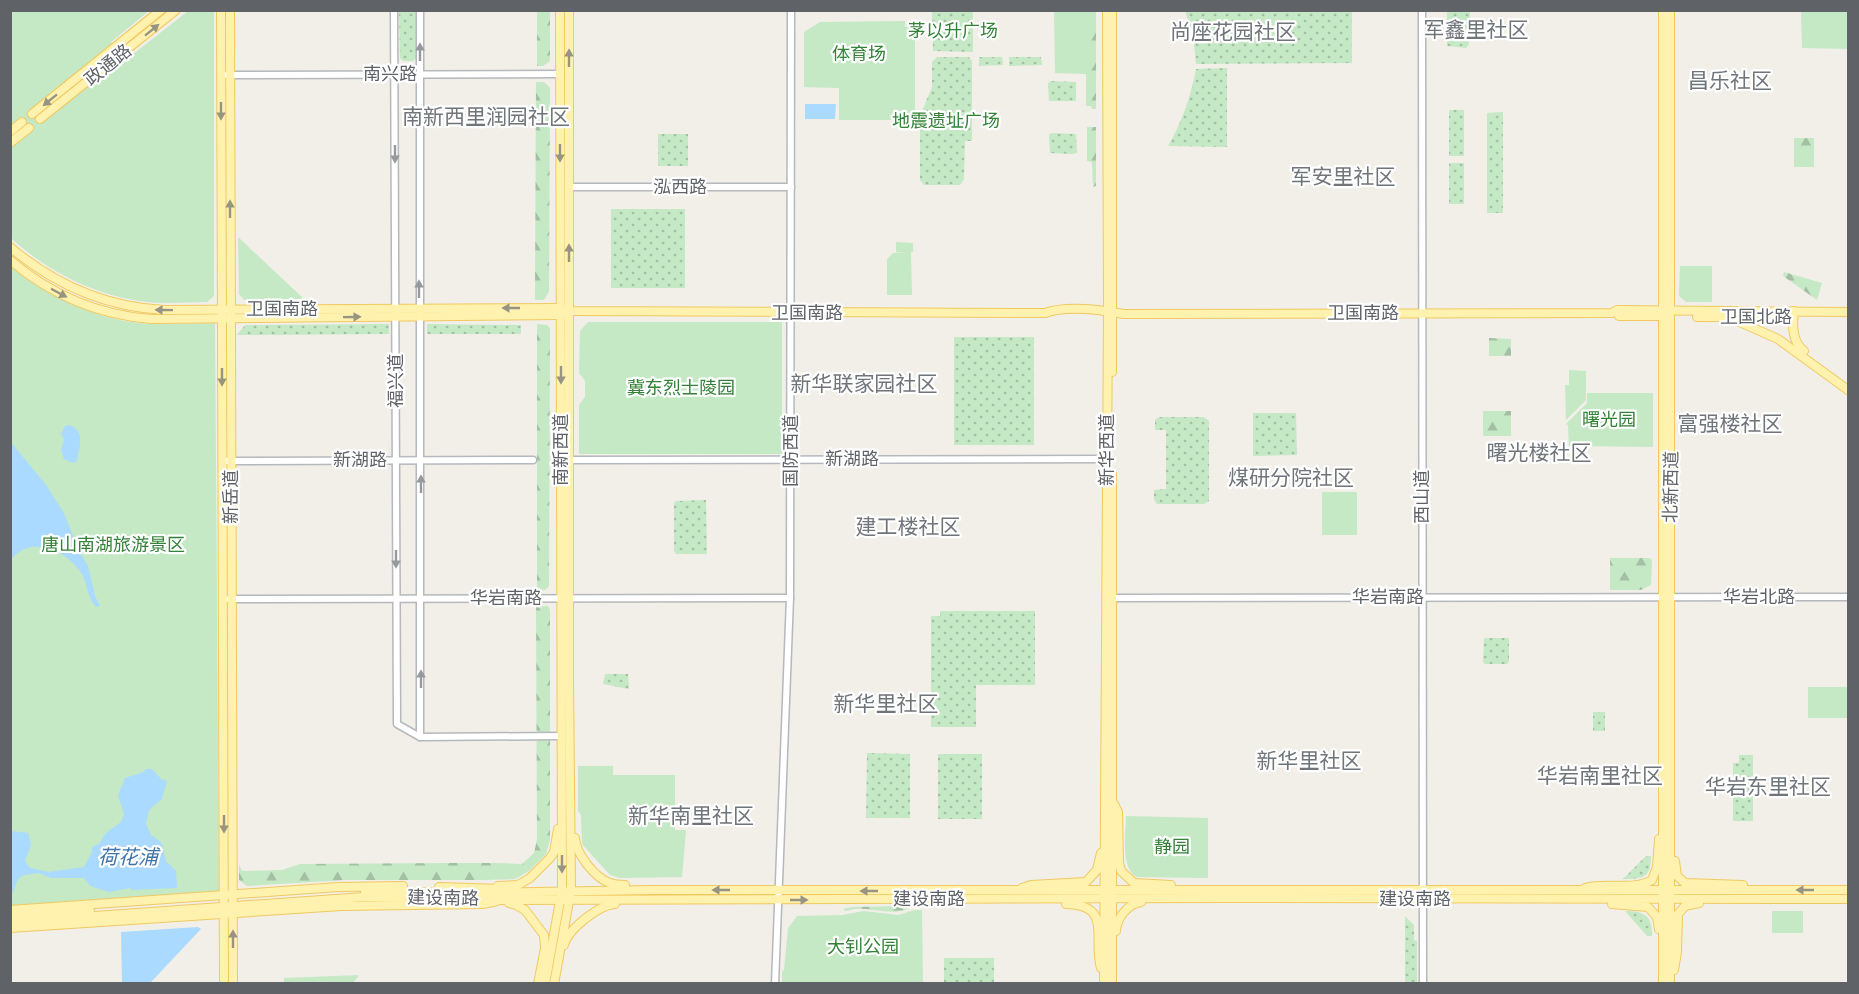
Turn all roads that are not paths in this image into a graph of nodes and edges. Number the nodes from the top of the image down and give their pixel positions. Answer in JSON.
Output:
{"nodes":[{"id":1,"x":161,"y":10,"type":"edge"},
{"id":2,"x":176,"y":10,"type":"edge"},
{"id":3,"x":220,"y":10,"type":"edge"},
{"id":4,"x":230,"y":10,"type":"edge"},
{"id":5,"x":394,"y":10,"type":"edge"},
{"id":6,"x":420,"y":10,"type":"edge"},
{"id":7,"x":560,"y":10,"type":"edge"},
{"id":8,"x":569,"y":10,"type":"edge"},
{"id":9,"x":791,"y":10,"type":"edge"},
{"id":10,"x":1107,"y":10,"type":"edge"},
{"id":11,"x":1112,"y":10,"type":"edge"},
{"id":12,"x":1422,"y":10,"type":"edge"},
{"id":13,"x":1663,"y":10,"type":"edge"},
{"id":14,"x":1670,"y":10,"type":"edge"},
{"id":15,"x":125,"y":39,"type":"junction"},
{"id":16,"x":132,"y":45,"type":"junction"},
{"id":17,"x":394,"y":74,"type":"junction"},
{"id":18,"x":420,"y":74,"type":"junction"},
{"id":19,"x":560,"y":74,"type":"junction"},
{"id":20,"x":225,"y":75,"type":"junction"},
{"id":21,"x":32,"y":114,"type":"dead end"},
{"id":22,"x":40,"y":119,"type":"dead end"},
{"id":23,"x":22,"y":122,"type":"dead end"},
{"id":24,"x":29,"y":128,"type":"dead end"},
{"id":25,"x":10,"y":132,"type":"edge"},
{"id":26,"x":11,"y":142,"type":"edge"},
{"id":27,"x":569,"y":187,"type":"junction"},
{"id":28,"x":791,"y":187,"type":"junction"},
{"id":29,"x":10,"y":247,"type":"edge"},
{"id":30,"x":10,"y":260,"type":"edge"},
{"id":31,"x":569,"y":311,"type":"junction"},
{"id":32,"x":395,"y":312,"type":"junction"},
{"id":33,"x":419,"y":312,"type":"junction"},
{"id":34,"x":560,"y":312,"type":"junction"},
{"id":35,"x":791,"y":312,"type":"junction"},
{"id":36,"x":1110,"y":312,"type":"junction"},
{"id":37,"x":1848,"y":312,"type":"edge"},
{"id":38,"x":1422,"y":313,"type":"junction"},
{"id":39,"x":226,"y":314,"type":"junction"},
{"id":40,"x":1667,"y":314,"type":"junction"},
{"id":41,"x":1794,"y":314,"type":"junction"},
{"id":42,"x":1726,"y":317,"type":"junction"},
{"id":43,"x":1848,"y":317,"type":"edge"},
{"id":44,"x":1848,"y":385,"type":"edge"},
{"id":45,"x":1848,"y":390,"type":"edge"},
{"id":46,"x":791,"y":459,"type":"junction"},
{"id":47,"x":1107,"y":459,"type":"junction"},
{"id":48,"x":396,"y":460,"type":"junction"},
{"id":49,"x":421,"y":460,"type":"junction"},
{"id":50,"x":533,"y":460,"type":"dead end"},
{"id":51,"x":565,"y":460,"type":"junction"},
{"id":52,"x":227,"y":461,"type":"junction"},
{"id":53,"x":1422,"y":597,"type":"junction"},
{"id":54,"x":1667,"y":597,"type":"junction"},
{"id":55,"x":1848,"y":597,"type":"edge"},
{"id":56,"x":396,"y":598,"type":"junction"},
{"id":57,"x":421,"y":598,"type":"junction"},
{"id":58,"x":565,"y":598,"type":"junction"},
{"id":59,"x":790,"y":598,"type":"junction"},
{"id":60,"x":1109,"y":598,"type":"junction"},
{"id":61,"x":227,"y":599,"type":"junction"},
{"id":62,"x":562,"y":736,"type":"junction"},
{"id":63,"x":420,"y":737,"type":"junction"},
{"id":64,"x":1113,"y":802,"type":"junction"},
{"id":65,"x":566,"y":806,"type":"junction"},
{"id":66,"x":1664,"y":808,"type":"junction"},
{"id":67,"x":1106,"y":817,"type":"junction"},
{"id":68,"x":1670,"y":820,"type":"junction"},
{"id":69,"x":491,"y":887,"type":"junction"},
{"id":70,"x":1217,"y":889,"type":"junction"},
{"id":71,"x":567,"y":890,"type":"junction"},
{"id":72,"x":650,"y":890,"type":"junction"},
{"id":73,"x":1762,"y":890,"type":"junction"},
{"id":74,"x":1848,"y":890,"type":"edge"},
{"id":75,"x":519,"y":891,"type":"junction"},
{"id":76,"x":780,"y":891,"type":"junction"},
{"id":77,"x":1012,"y":891,"type":"junction"},
{"id":78,"x":1573,"y":891,"type":"junction"},
{"id":79,"x":1109,"y":894,"type":"junction"},
{"id":80,"x":1422,"y":895,"type":"junction"},
{"id":81,"x":1667,"y":895,"type":"junction"},
{"id":82,"x":565,"y":899,"type":"junction"},
{"id":83,"x":999,"y":899,"type":"junction"},
{"id":84,"x":1204,"y":899,"type":"junction"},
{"id":85,"x":1578,"y":899,"type":"junction"},
{"id":86,"x":1780,"y":899,"type":"junction"},
{"id":87,"x":1848,"y":899,"type":"edge"},
{"id":88,"x":502,"y":900,"type":"junction"},
{"id":89,"x":630,"y":900,"type":"junction"},
{"id":90,"x":777,"y":900,"type":"junction"},
{"id":91,"x":483,"y":904,"type":"junction"},
{"id":92,"x":228,"y":905,"type":"junction"},
{"id":93,"x":10,"y":910,"type":"edge"},
{"id":94,"x":10,"y":916,"type":"edge"},
{"id":95,"x":10,"y":922,"type":"edge"},
{"id":96,"x":10,"y":928,"type":"edge"},
{"id":97,"x":1112,"y":965,"type":"junction"},
{"id":98,"x":554,"y":979,"type":"edge"},
{"id":99,"x":1104,"y":981,"type":"edge"},
{"id":100,"x":1667,"y":983,"type":"edge"},
{"id":101,"x":224,"y":984,"type":"edge"},
{"id":102,"x":232,"y":984,"type":"edge"},
{"id":103,"x":538,"y":984,"type":"edge"},
{"id":104,"x":545,"y":984,"type":"edge"},
{"id":105,"x":775,"y":984,"type":"edge"},
{"id":106,"x":1112,"y":984,"type":"edge"},
{"id":107,"x":1423,"y":984,"type":"edge"}],
"edges":[{"from":1,"to":15,"type":"main road","name":"政通路"},
{"from":16,"to":2,"type":"main road","name":"政通路","one_way":true},
{"from":3,"to":20,"type":"main road","name":"新岳道"},
{"from":4,"to":20,"type":"main road","name":"新岳道"},
{"from":5,"to":17,"type":"street","name":"福兴道"},
{"from":18,"to":6,"type":"street","name":"福兴道","one_way":true},
{"from":7,"to":19,"type":"main road","name":"南新西道"},
{"from":27,"to":8,"type":"main road","name":"南新西道","one_way":true},
{"from":9,"to":28,"type":"street","name":"国防西道"},
{"from":10,"to":36,"type":"main road","name":"新华西道"},
{"from":11,"to":36,"type":"main road","name":"新华西道"},
{"from":12,"to":38,"type":"street","name":"西山道"},
{"from":13,"to":40,"type":"main road","name":"北新西道"},
{"from":14,"to":40,"type":"main road","name":"北新西道"},
{"from":15,"to":16,"type":"main road"},
{"from":15,"to":21,"type":"main road","name":"政通路","one_way":true},
{"from":16,"to":22,"type":"main road","name":"政通路"},
{"from":17,"to":18,"type":"street","name":"南兴路"},
{"from":17,"to":20,"type":"street","name":"南兴路"},
{"from":17,"to":32,"type":"street","name":"福兴道","one_way":true},
{"from":18,"to":19,"type":"street","name":"南兴路"},
{"from":33,"to":18,"type":"street","name":"福兴道","one_way":true},
{"from":19,"to":34,"type":"main road","name":"南新西道","one_way":true},
{"from":20,"to":39,"type":"main road","name":"新岳道"},
{"from":23,"to":25,"type":"main road"},
{"from":24,"to":26,"type":"main road"},
{"from":27,"to":28,"type":"street","name":"泓西路"},
{"from":31,"to":27,"type":"main road","name":"南新西道","one_way":true},
{"from":28,"to":35,"type":"street","name":"国防西道"},
{"from":39,"to":29,"type":"main road","name":"卫国南路","one_way":true},
{"from":30,"to":39,"type":"main road","name":"卫国南路","one_way":true},
{"from":31,"to":34,"type":"main road","name":"卫国南路"},
{"from":31,"to":35,"type":"main road","name":"卫国南路"},
{"from":31,"to":51,"type":"main road","name":"南新西道"},
{"from":32,"to":33,"type":"main road","name":"卫国南路"},
{"from":32,"to":39,"type":"main road","name":"卫国南路"},
{"from":32,"to":48,"type":"street","name":"福兴道"},
{"from":33,"to":34,"type":"main road","name":"卫国南路"},
{"from":33,"to":49,"type":"street","name":"福兴道"},
{"from":34,"to":51,"type":"main road","name":"南新西道","one_way":true},
{"from":35,"to":36,"type":"main road","name":"卫国南路"},
{"from":35,"to":46,"type":"street","name":"国防西道"},
{"from":36,"to":38,"type":"main road","name":"卫国南路"},
{"from":36,"to":47,"type":"main road","name":"新华西道"},
{"from":36,"to":60,"type":"main road","name":"新华西道"},
{"from":37,"to":41,"type":"main road","name":"卫国北路"},
{"from":38,"to":40,"type":"main road","name":"卫国南路"},
{"from":38,"to":53,"type":"street","name":"西山道"},
{"from":39,"to":52,"type":"main road","name":"新岳道"},
{"from":40,"to":41,"type":"main road","name":"卫国北路"},
{"from":40,"to":42,"type":"main road","name":"卫国北路"},
{"from":40,"to":54,"type":"main road","name":"北新西道"},
{"from":41,"to":42,"type":"main road","name":"卫国北路"},
{"from":41,"to":43,"type":"main road","name":"卫国北路"},
{"from":41,"to":44,"type":"main road"},
{"from":42,"to":45,"type":"main road"},
{"from":46,"to":47,"type":"street","name":"新湖路"},
{"from":46,"to":51,"type":"street","name":"新湖路"},
{"from":46,"to":59,"type":"street","name":"国防西道"},
{"from":47,"to":60,"type":"main road","name":"新华西道"},
{"from":48,"to":49,"type":"street","name":"新湖路"},
{"from":48,"to":52,"type":"street","name":"新湖路"},
{"from":48,"to":56,"type":"street","name":"福兴道","one_way":true},
{"from":49,"to":50,"type":"street","name":"新湖路"},
{"from":57,"to":49,"type":"street","name":"福兴道","one_way":true},
{"from":51,"to":58,"type":"main road","name":"南新西道"},
{"from":52,"to":61,"type":"main road","name":"新岳道"},
{"from":53,"to":54,"type":"street","name":"华岩南路"},
{"from":53,"to":60,"type":"street","name":"华岩南路"},
{"from":53,"to":80,"type":"street","name":"西山道"},
{"from":54,"to":55,"type":"street","name":"华岩北路"},
{"from":54,"to":66,"type":"main road","name":"北新西道"},
{"from":54,"to":68,"type":"main road","name":"北新西道"},
{"from":56,"to":57,"type":"street","name":"华岩南路"},
{"from":56,"to":61,"type":"street","name":"华岩南路"},
{"from":56,"to":63,"type":"street","name":"福兴道"},
{"from":57,"to":58,"type":"street","name":"华岩南路"},
{"from":63,"to":57,"type":"street","name":"福兴道","one_way":true},
{"from":58,"to":59,"type":"street","name":"华岩南路"},
{"from":58,"to":62,"type":"main road","name":"南新西道"},
{"from":58,"to":65,"type":"main road","name":"南新西道"},
{"from":59,"to":76,"type":"street","name":"国防西道"},
{"from":60,"to":64,"type":"main road","name":"新华西道"},
{"from":60,"to":67,"type":"main road","name":"新华西道"},
{"from":61,"to":92,"type":"main road","name":"新岳道"},
{"from":62,"to":63,"type":"street"},
{"from":62,"to":65,"type":"main road","name":"南新西道"},
{"from":64,"to":70,"type":"main road"},
{"from":64,"to":79,"type":"main road","name":"新华西道"},
{"from":65,"to":69,"type":"main road"},
{"from":65,"to":71,"type":"main road","name":"南新西道"},
{"from":65,"to":72,"type":"main road"},
{"from":66,"to":78,"type":"main road"},
{"from":66,"to":81,"type":"main road","name":"北新西道"},
{"from":67,"to":77,"type":"main road"},
{"from":67,"to":79,"type":"main road","name":"新华西道"},
{"from":68,"to":73,"type":"main road"},
{"from":68,"to":81,"type":"main road","name":"北新西道"},
{"from":69,"to":75,"type":"main road"},
{"from":69,"to":92,"type":"main road"},
{"from":70,"to":79,"type":"main road","name":"建设南路"},
{"from":70,"to":80,"type":"main road","name":"建设南路"},
{"from":71,"to":72,"type":"main road","name":"建设南路"},
{"from":71,"to":75,"type":"main road","name":"建设南路"},
{"from":71,"to":82,"type":"main road","name":"南新西道"},
{"from":76,"to":72,"type":"main road","name":"建设南路","one_way":true},
{"from":74,"to":73,"type":"main road","name":"建设南路","one_way":true},
{"from":73,"to":81,"type":"main road","name":"建设南路"},
{"from":75,"to":92,"type":"main road","name":"建设南路"},
{"from":77,"to":76,"type":"main road","name":"建设南路","one_way":true},
{"from":76,"to":90,"type":"street","name":"国防西道"},
{"from":77,"to":79,"type":"main road","name":"建设南路"},
{"from":78,"to":80,"type":"main road","name":"建设南路"},
{"from":78,"to":81,"type":"main road","name":"建设南路"},
{"from":79,"to":83,"type":"main road","name":"建设南路"},
{"from":79,"to":84,"type":"main road","name":"建设南路"},
{"from":79,"to":97,"type":"main road"},
{"from":79,"to":99,"type":"main road"},
{"from":80,"to":84,"type":"main road","name":"建设南路"},
{"from":80,"to":85,"type":"main road","name":"建设南路"},
{"from":80,"to":107,"type":"street","name":"西山道"},
{"from":81,"to":85,"type":"main road","name":"建设南路"},
{"from":81,"to":86,"type":"main road","name":"建设南路"},
{"from":81,"to":100,"type":"main road"},
{"from":82,"to":88,"type":"main road","name":"建设南路"},
{"from":82,"to":89,"type":"main road","name":"建设南路"},
{"from":82,"to":98,"type":"main road"},
{"from":82,"to":104,"type":"main road"},
{"from":90,"to":83,"type":"main road","name":"建设南路","one_way":true},
{"from":83,"to":99,"type":"main road"},
{"from":84,"to":97,"type":"main road"},
{"from":85,"to":100,"type":"main road"},
{"from":86,"to":87,"type":"main road","name":"建设南路"},
{"from":86,"to":100,"type":"main road"},
{"from":88,"to":91,"type":"main road"},
{"from":88,"to":92,"type":"main road","name":"建设南路"},
{"from":89,"to":90,"type":"main road","name":"建设南路"},
{"from":89,"to":98,"type":"main road"},
{"from":90,"to":105,"type":"street","name":"国防西道"},
{"from":91,"to":92,"type":"main road"},
{"from":91,"to":103,"type":"main road"},
{"from":92,"to":93,"type":"main road"},
{"from":92,"to":94,"type":"main road","name":"建设南路"},
{"from":92,"to":95,"type":"main road","name":"建设南路"},
{"from":92,"to":96,"type":"main road"},
{"from":92,"to":101,"type":"main road","name":"新岳道"},
{"from":102,"to":92,"type":"main road","name":"新岳道","one_way":true},
{"from":97,"to":106,"type":"main road"}]}
